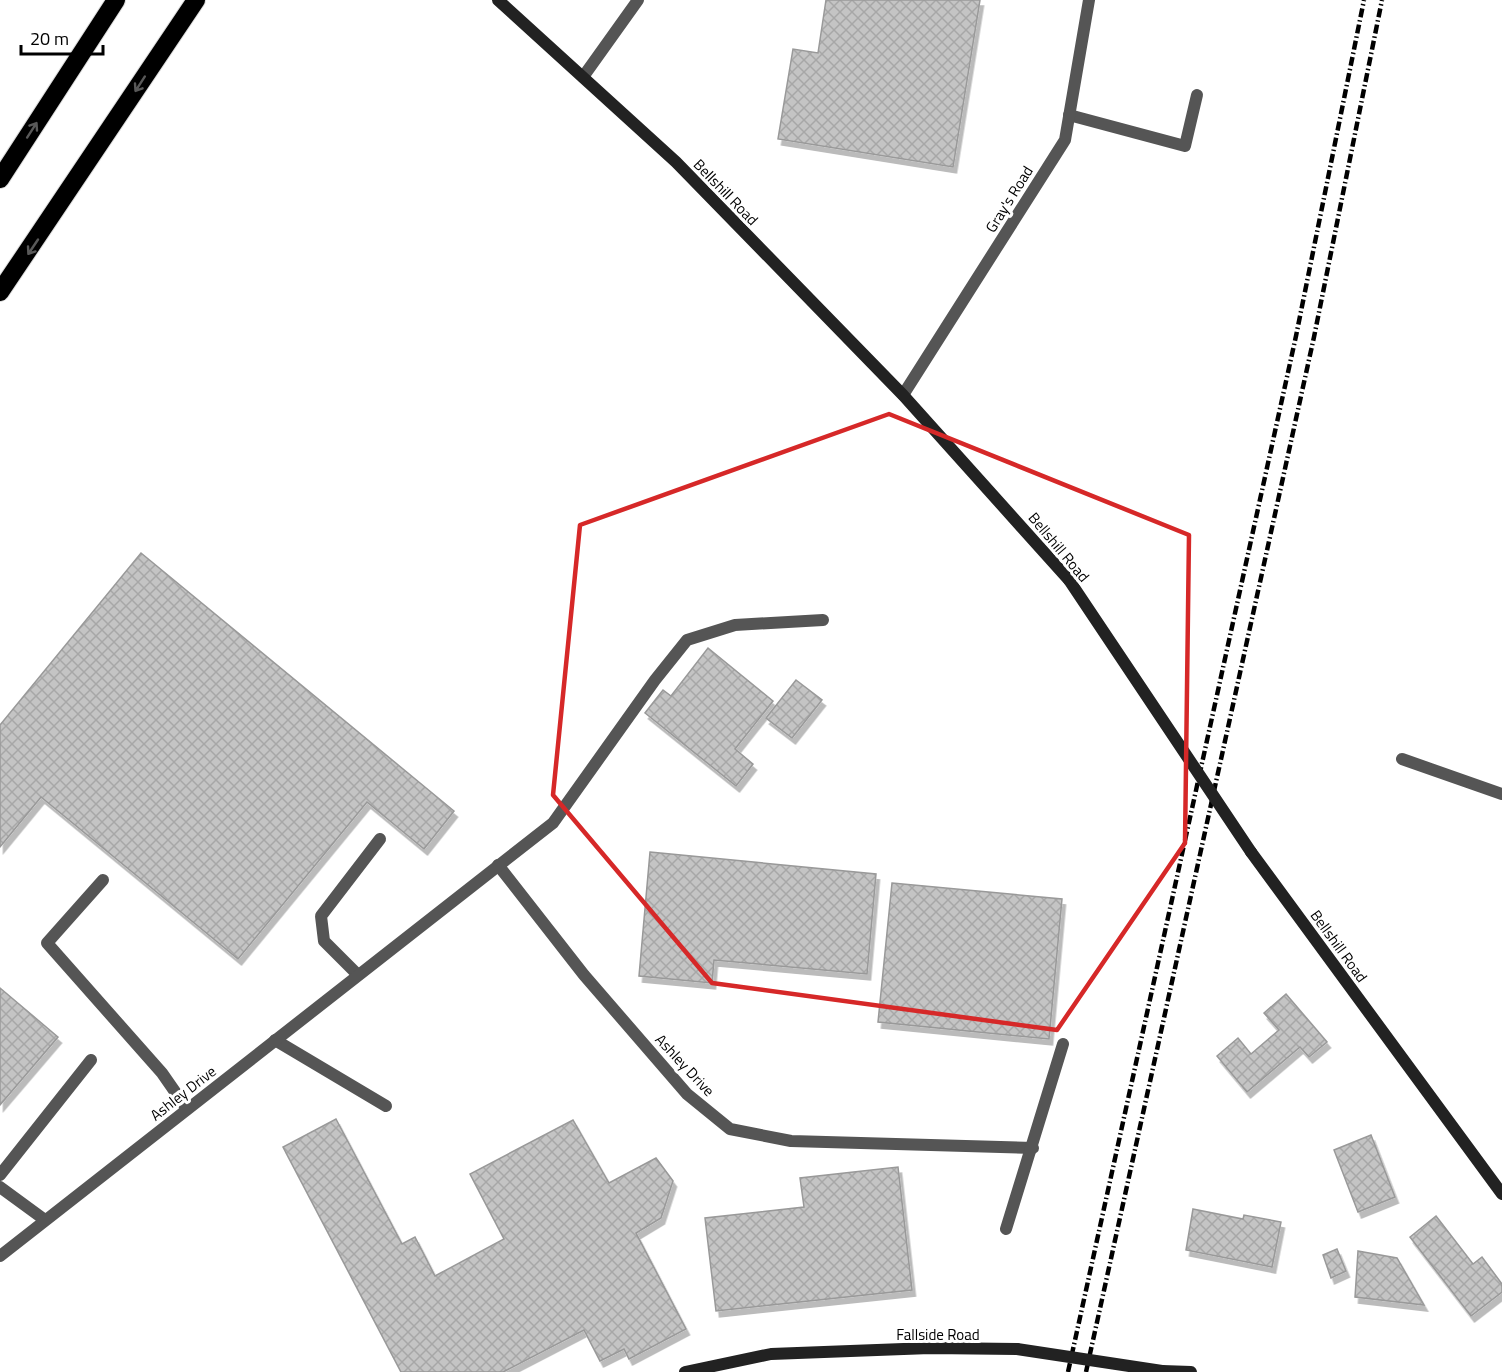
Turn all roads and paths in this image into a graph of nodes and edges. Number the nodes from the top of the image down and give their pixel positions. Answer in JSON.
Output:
{"nodes":[{"id":1,"x":116,"y":0,"type":"edge"},
{"id":2,"x":196,"y":0,"type":"edge"},
{"id":3,"x":498,"y":0,"type":"edge"},
{"id":4,"x":638,"y":0,"type":"edge"},
{"id":5,"x":1089,"y":0,"type":"edge"},
{"id":6,"x":583,"y":77,"type":"junction"},
{"id":7,"x":1197,"y":95,"type":"dead end"},
{"id":8,"x":1069,"y":115,"type":"junction"},
{"id":9,"x":0,"y":179,"type":"edge"},
{"id":10,"x":0,"y":292,"type":"edge"},
{"id":11,"x":903,"y":395,"type":"junction"},
{"id":12,"x":823,"y":620,"type":"dead end"},
{"id":13,"x":1402,"y":759,"type":"dead end"},
{"id":14,"x":1502,"y":794,"type":"edge"},
{"id":15,"x":380,"y":839,"type":"dead end"},
{"id":16,"x":498,"y":865,"type":"junction"},
{"id":17,"x":103,"y":880,"type":"dead end"},
{"id":18,"x":358,"y":975,"type":"junction"},
{"id":19,"x":275,"y":1040,"type":"junction"},
{"id":20,"x":1063,"y":1044,"type":"dead end"},
{"id":21,"x":91,"y":1060,"type":"dead end"},
{"id":22,"x":386,"y":1106,"type":"dead end"},
{"id":23,"x":187,"y":1109,"type":"junction"},
{"id":24,"x":1033,"y":1148,"type":"junction"},
{"id":25,"x":0,"y":1175,"type":"edge"},
{"id":26,"x":0,"y":1187,"type":"edge"},
{"id":27,"x":1502,"y":1194,"type":"edge"},
{"id":28,"x":45,"y":1220,"type":"junction"},
{"id":29,"x":1006,"y":1229,"type":"dead end"},
{"id":30,"x":0,"y":1256,"type":"edge"},
{"id":31,"x":1162,"y":1371,"type":"edge"},
{"id":32,"x":685,"y":1372,"type":"edge"},
{"id":33,"x":1191,"y":1372,"type":"edge"}],
"edges":[{"from":9,"to":1,"type":"highway","one_way":true},
{"from":2,"to":10,"type":"highway","one_way":true},
{"from":3,"to":6,"type":"main road","name":"Bellshill Road"},
{"from":4,"to":6,"type":"lane"},
{"from":5,"to":8,"type":"lane","name":"Gray's Road"},
{"from":6,"to":11,"type":"main road","name":"Bellshill Road"},
{"from":7,"to":8,"type":"lane"},
{"from":8,"to":11,"type":"lane","name":"Gray's Road"},
{"from":11,"to":27,"type":"main road","name":"Bellshill Road","bridge":true},
{"from":12,"to":16,"type":"lane","name":"Ashley Drive"},
{"from":13,"to":14,"type":"lane"},
{"from":15,"to":18,"type":"lane"},
{"from":16,"to":18,"type":"lane","name":"Ashley Drive"},
{"from":16,"to":24,"type":"lane","name":"Ashley Drive"},
{"from":17,"to":23,"type":"lane"},
{"from":18,"to":19,"type":"lane","name":"Ashley Drive"},
{"from":19,"to":22,"type":"lane"},
{"from":19,"to":23,"type":"lane","name":"Ashley Drive"},
{"from":20,"to":24,"type":"lane"},
{"from":21,"to":25,"type":"lane"},
{"from":23,"to":28,"type":"lane","name":"Ashley Drive"},
{"from":24,"to":29,"type":"lane"},
{"from":26,"to":28,"type":"lane"},
{"from":28,"to":30,"type":"lane","name":"Ashley Drive"},
{"from":31,"to":32,"type":"main road","name":"Fallside Road","bridge":true},
{"from":31,"to":33,"type":"main road","name":"Fallside Road"}]}
